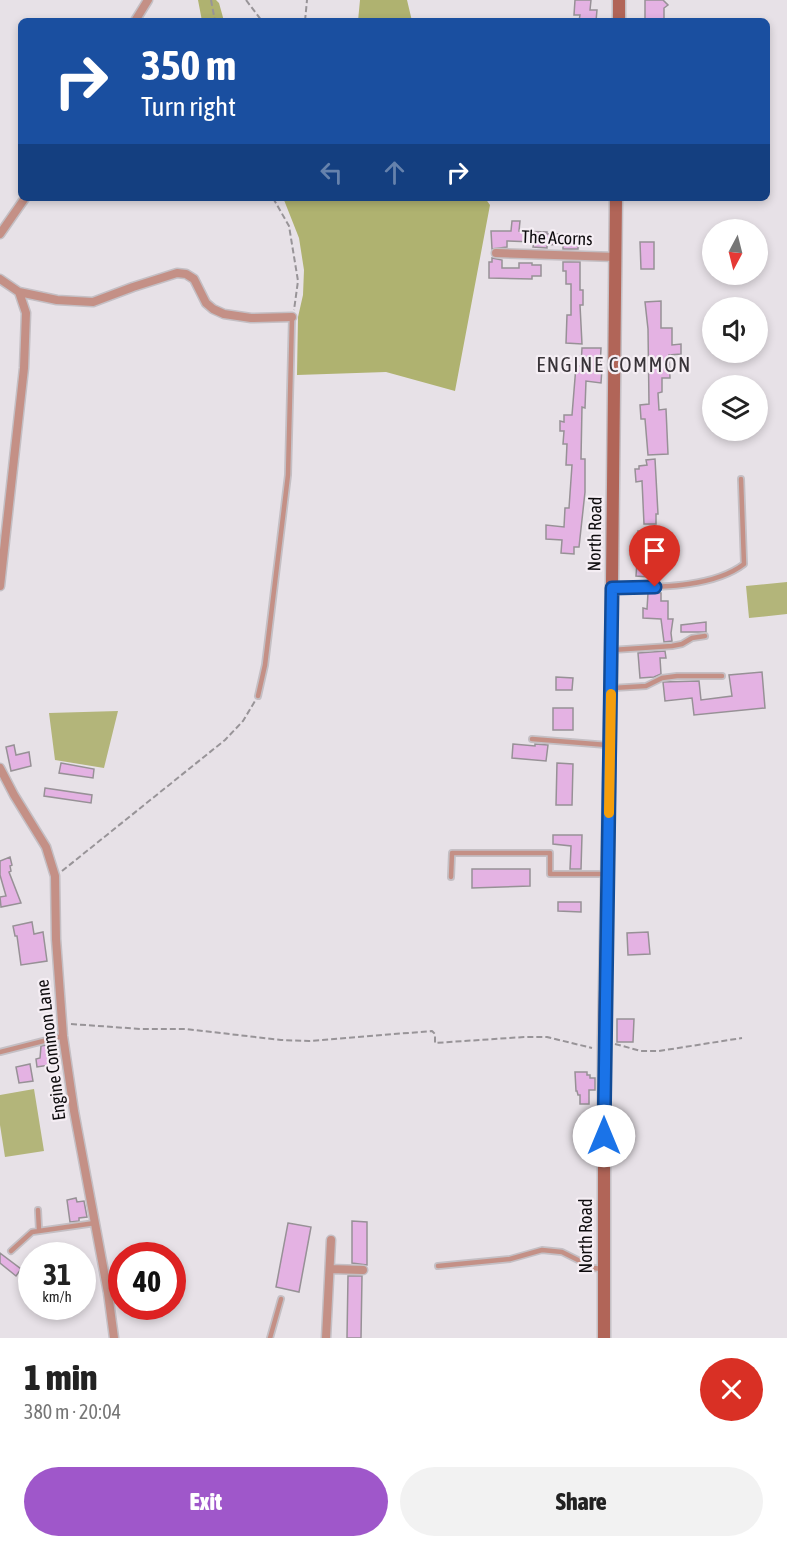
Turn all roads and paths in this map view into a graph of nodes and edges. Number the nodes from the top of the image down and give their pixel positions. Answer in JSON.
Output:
{"nodes":[{"id":1,"x":148,"y":0,"type":"edge"},
{"id":2,"x":211,"y":0,"type":"edge"},
{"id":3,"x":246,"y":0,"type":"edge"},
{"id":4,"x":308,"y":0,"type":"edge"},
{"id":5,"x":619,"y":0,"type":"edge"},
{"id":6,"x":137,"y":18,"type":"edge"},
{"id":7,"x":214,"y":18,"type":"edge"},
{"id":8,"x":260,"y":18,"type":"edge"},
{"id":9,"x":305,"y":18,"type":"edge"},
{"id":10,"x":619,"y":18,"type":"edge"},
{"id":11,"x":23,"y":201,"type":"edge"},
{"id":12,"x":275,"y":201,"type":"edge"},
{"id":13,"x":616,"y":201,"type":"edge"},
{"id":14,"x":0,"y":234,"type":"edge"},
{"id":15,"x":496,"y":253,"type":"dead end"},
{"id":16,"x":616,"y":256,"type":"junction"},
{"id":17,"x":0,"y":279,"type":"edge"},
{"id":18,"x":19,"y":292,"type":"junction"},
{"id":19,"x":292,"y":317,"type":"junction"},
{"id":20,"x":741,"y":479,"type":"dead end"},
{"id":21,"x":0,"y":586,"type":"edge"},
{"id":22,"x":612,"y":588,"type":"junction"},
{"id":23,"x":705,"y":636,"type":"dead end"},
{"id":24,"x":612,"y":650,"type":"junction"},
{"id":25,"x":722,"y":676,"type":"dead end"},
{"id":26,"x":611,"y":688,"type":"junction"},
{"id":27,"x":258,"y":696,"type":"joint"},
{"id":28,"x":532,"y":739,"type":"dead end"},
{"id":29,"x":610,"y":745,"type":"junction"},
{"id":30,"x":0,"y":768,"type":"edge"},
{"id":31,"x":608,"y":874,"type":"junction"},
{"id":32,"x":55,"y":876,"type":"junction"},
{"id":33,"x":451,"y":877,"type":"dead end"},
{"id":34,"x":62,"y":1023,"type":"junction"},
{"id":35,"x":63,"y":1036,"type":"junction"},
{"id":36,"x":742,"y":1038,"type":"dead end"},
{"id":37,"x":599,"y":1045,"type":"junction"},
{"id":38,"x":0,"y":1052,"type":"edge"},
{"id":39,"x":38,"y":1210,"type":"dead end"},
{"id":40,"x":95,"y":1223,"type":"junction"},
{"id":41,"x":39,"y":1230,"type":"junction"},
{"id":42,"x":331,"y":1240,"type":"dead end"},
{"id":43,"x":11,"y":1251,"type":"dead end"},
{"id":44,"x":438,"y":1266,"type":"dead end"},
{"id":45,"x":330,"y":1269,"type":"junction"},
{"id":46,"x":604,"y":1269,"type":"junction"},
{"id":47,"x":363,"y":1270,"type":"dead end"},
{"id":48,"x":280,"y":1299,"type":"dead end"},
{"id":49,"x":114,"y":1338,"type":"edge"},
{"id":50,"x":270,"y":1338,"type":"edge"},
{"id":51,"x":326,"y":1338,"type":"edge"},
{"id":52,"x":604,"y":1338,"type":"edge"}],
"edges":[{"from":1,"to":6,"type":"street"},
{"from":2,"to":7,"type":"path"},
{"from":3,"to":8,"type":"path"},
{"from":4,"to":9,"type":"path"},
{"from":5,"to":10,"type":"street"},
{"from":11,"to":14,"type":"street"},
{"from":12,"to":19,"type":"path"},
{"from":13,"to":16,"type":"street","name":"North Road"},
{"from":15,"to":16,"type":"street","name":"The Acorns"},
{"from":16,"to":22,"type":"street","name":"North Road"},
{"from":17,"to":18,"type":"street"},
{"from":18,"to":19,"type":"street"},
{"from":18,"to":21,"type":"street"},
{"from":19,"to":27,"type":"lane"},
{"from":20,"to":22,"type":"lane"},
{"from":22,"to":24,"type":"street","name":"North Road"},
{"from":23,"to":24,"type":"lane"},
{"from":24,"to":26,"type":"street","name":"North Road"},
{"from":25,"to":26,"type":"lane"},
{"from":26,"to":29,"type":"street","name":"North Road"},
{"from":27,"to":32,"type":"path"},
{"from":28,"to":29,"type":"lane"},
{"from":29,"to":31,"type":"street","name":"North Road"},
{"from":30,"to":32,"type":"street","name":"Engine Common Lane"},
{"from":31,"to":33,"type":"lane"},
{"from":31,"to":37,"type":"street","name":"North Road"},
{"from":32,"to":34,"type":"street","name":"Engine Common Lane"},
{"from":34,"to":35,"type":"street","name":"Engine Common Lane"},
{"from":34,"to":37,"type":"path"},
{"from":35,"to":38,"type":"lane"},
{"from":35,"to":40,"type":"street","name":"Engine Common Lane"},
{"from":36,"to":37,"type":"path"},
{"from":37,"to":46,"type":"street","name":"North Road"},
{"from":39,"to":41,"type":"lane"},
{"from":40,"to":41,"type":"lane"},
{"from":40,"to":49,"type":"street","name":"Engine Common Lane"},
{"from":41,"to":43,"type":"lane"},
{"from":42,"to":45,"type":"street"},
{"from":44,"to":46,"type":"lane"},
{"from":45,"to":47,"type":"street"},
{"from":45,"to":51,"type":"street"},
{"from":46,"to":52,"type":"street","name":"North Road"},
{"from":48,"to":50,"type":"lane"}]}
